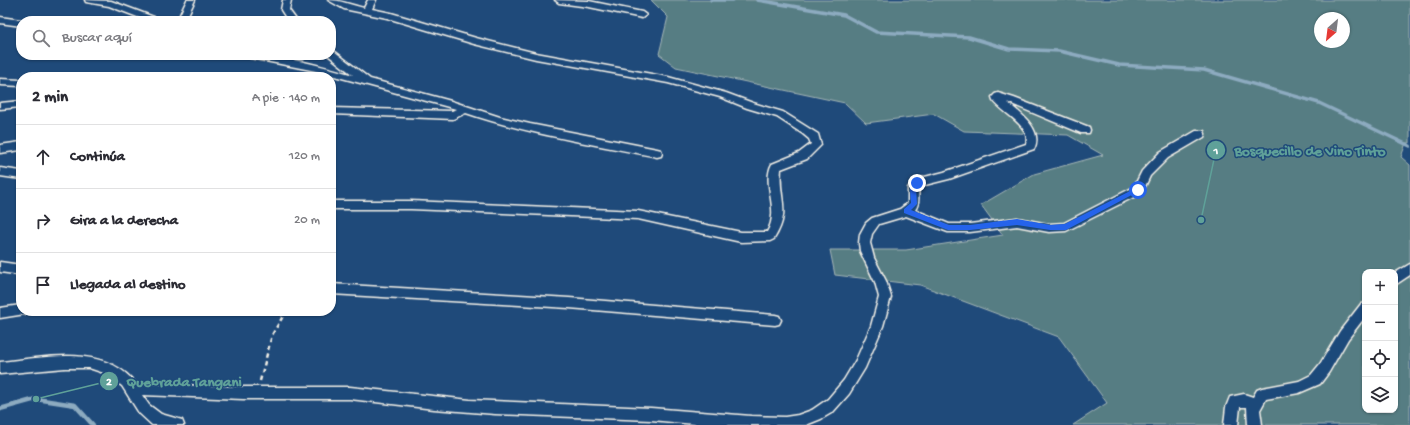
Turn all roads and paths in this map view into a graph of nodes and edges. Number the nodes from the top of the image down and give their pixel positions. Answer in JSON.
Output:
{"nodes":[{"id":1,"x":89,"y":0,"type":"edge"},
{"id":2,"x":191,"y":0,"type":"edge"},
{"id":3,"x":287,"y":0,"type":"edge"},
{"id":4,"x":332,"y":0,"type":"edge"},
{"id":5,"x":372,"y":0,"type":"edge"},
{"id":6,"x":559,"y":0,"type":"edge"},
{"id":7,"x":112,"y":2,"type":"edge"},
{"id":8,"x":368,"y":11,"type":"junction"},
{"id":9,"x":144,"y":16,"type":"edge"},
{"id":10,"x":183,"y":16,"type":"edge"},
{"id":11,"x":289,"y":16,"type":"edge"},
{"id":12,"x":642,"y":16,"type":"dead end"},
{"id":13,"x":0,"y":20,"type":"edge"},
{"id":14,"x":16,"y":22,"type":"edge"},
{"id":15,"x":336,"y":57,"type":"edge"},
{"id":16,"x":280,"y":60,"type":"edge"},
{"id":17,"x":330,"y":72,"type":"edge"},
{"id":18,"x":336,"y":74,"type":"edge"},
{"id":19,"x":0,"y":82,"type":"edge"},
{"id":20,"x":367,"y":82,"type":"junction"},
{"id":21,"x":16,"y":83,"type":"edge"},
{"id":22,"x":16,"y":104,"type":"edge"},
{"id":23,"x":0,"y":106,"type":"edge"},
{"id":24,"x":466,"y":109,"type":"junction"},
{"id":25,"x":336,"y":111,"type":"edge"},
{"id":26,"x":1085,"y":130,"type":"dead end"},
{"id":27,"x":1200,"y":134,"type":"dead end"},
{"id":28,"x":16,"y":147,"type":"edge"},
{"id":29,"x":0,"y":149,"type":"edge"},
{"id":30,"x":657,"y":153,"type":"dead end"},
{"id":31,"x":0,"y":172,"type":"edge"},
{"id":32,"x":16,"y":174,"type":"edge"},
{"id":33,"x":336,"y":204,"type":"edge"},
{"id":34,"x":906,"y":211,"type":"junction"},
{"id":35,"x":0,"y":267,"type":"edge"},
{"id":36,"x":16,"y":269,"type":"edge"},
{"id":37,"x":1410,"y":269,"type":"edge"},
{"id":38,"x":1398,"y":278,"type":"edge"},
{"id":39,"x":336,"y":289,"type":"edge"},
{"id":40,"x":16,"y":311,"type":"edge"},
{"id":41,"x":1362,"y":312,"type":"edge"},
{"id":42,"x":0,"y":313,"type":"edge"},
{"id":43,"x":283,"y":316,"type":"edge"},
{"id":44,"x":775,"y":320,"type":"dead end"},
{"id":45,"x":0,"y":368,"type":"edge"},
{"id":46,"x":133,"y":390,"type":"junction"},
{"id":47,"x":256,"y":393,"type":"junction"},
{"id":48,"x":1256,"y":404,"type":"junction"},
{"id":49,"x":178,"y":425,"type":"edge"},
{"id":50,"x":1231,"y":425,"type":"edge"},
{"id":51,"x":1255,"y":425,"type":"edge"}],
"edges":[{"from":1,"to":7,"type":"street"},
{"from":2,"to":10,"type":"street"},
{"from":3,"to":11,"type":"street"},
{"from":4,"to":8,"type":"street"},
{"from":5,"to":8,"type":"street"},
{"from":6,"to":12,"type":"street"},
{"from":7,"to":9,"type":"street"},
{"from":8,"to":33,"type":"street"},
{"from":13,"to":14,"type":"street"},
{"from":15,"to":20,"type":"street"},
{"from":16,"to":17,"type":"street"},
{"from":18,"to":20,"type":"street"},
{"from":19,"to":21,"type":"street"},
{"from":20,"to":24,"type":"street"},
{"from":22,"to":23,"type":"street"},
{"from":24,"to":25,"type":"street"},
{"from":24,"to":30,"type":"street"},
{"from":26,"to":34,"type":"street"},
{"from":27,"to":34,"type":"street"},
{"from":28,"to":29,"type":"street"},
{"from":31,"to":32,"type":"street"},
{"from":34,"to":47,"type":"street"},
{"from":35,"to":36,"type":"street"},
{"from":37,"to":38,"type":"street"},
{"from":39,"to":44,"type":"street"},
{"from":40,"to":42,"type":"street"},
{"from":41,"to":48,"type":"street"},
{"from":43,"to":47,"type":"path"},
{"from":45,"to":46,"type":"street"},
{"from":46,"to":47,"type":"street"},
{"from":46,"to":49,"type":"street"},
{"from":48,"to":50,"type":"street"},
{"from":48,"to":51,"type":"street"}]}
